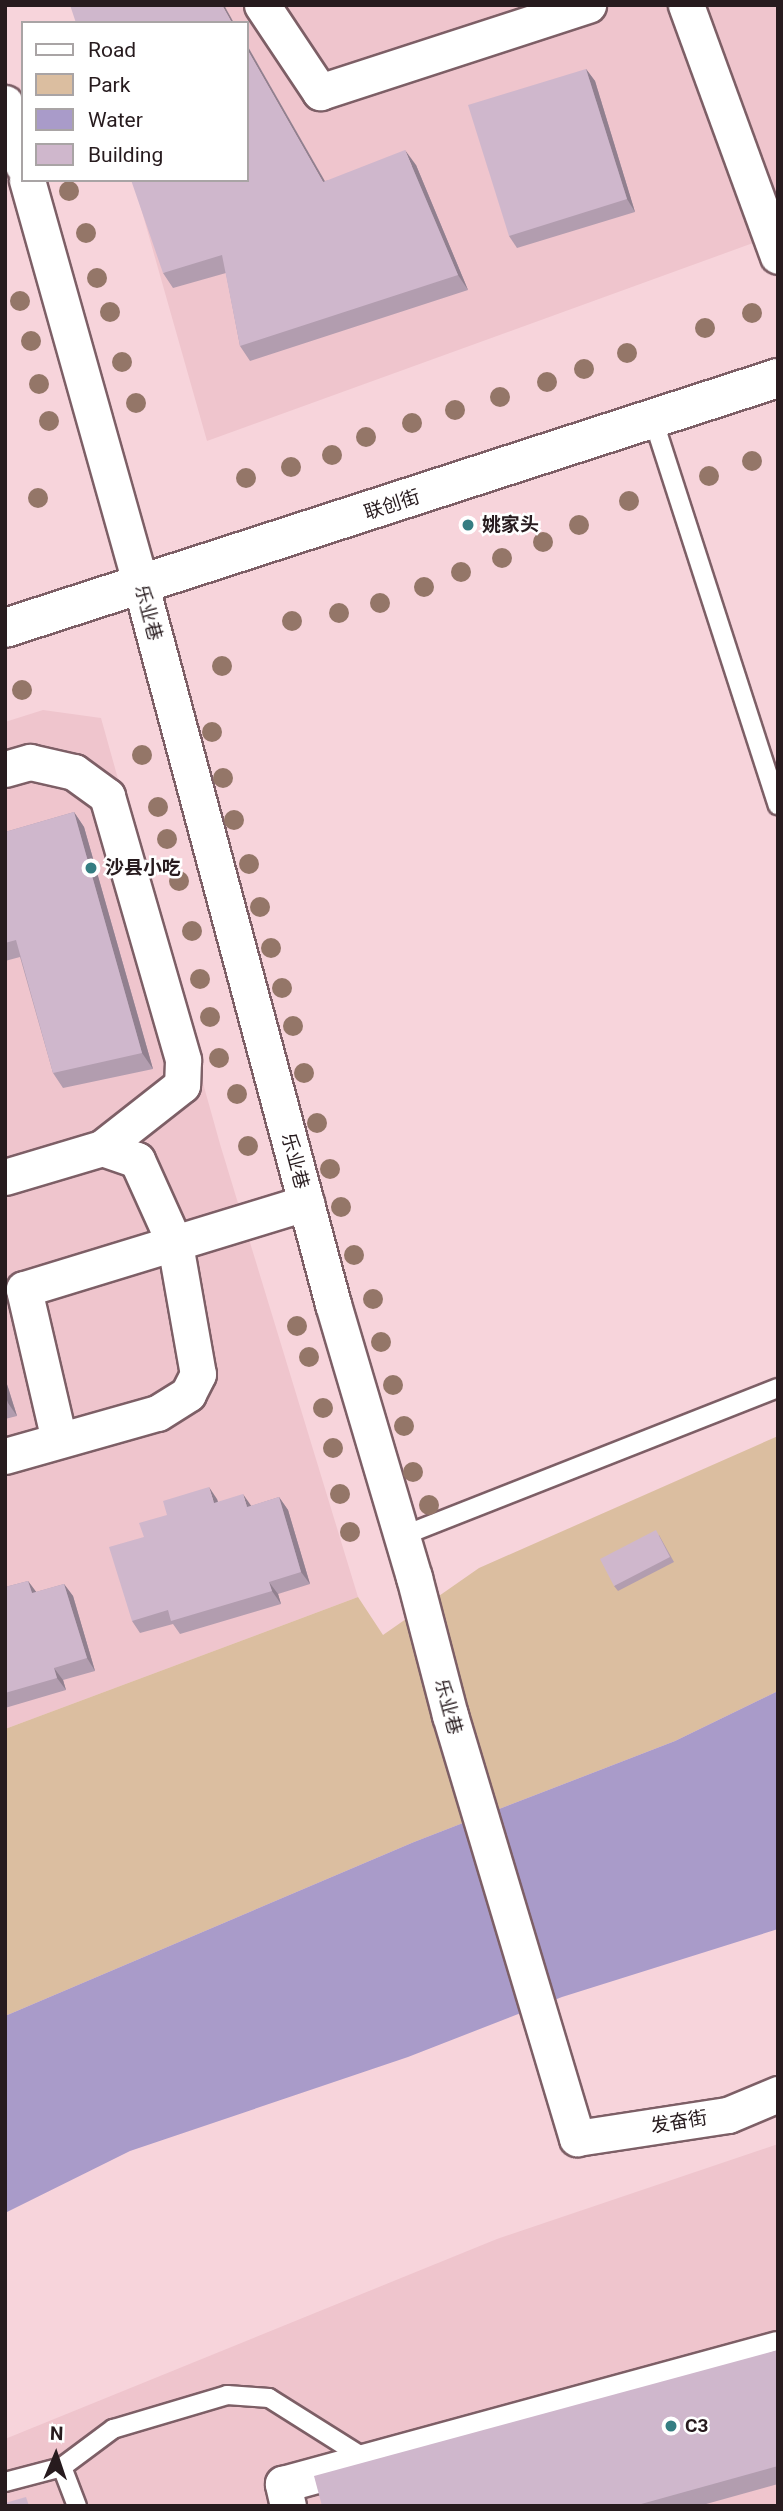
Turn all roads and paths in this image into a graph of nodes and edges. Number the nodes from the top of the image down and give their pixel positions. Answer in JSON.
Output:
{"nodes":[{"id":1,"x":262,"y":5,"type":"edge"},
{"id":2,"x":588,"y":5,"type":"edge"},
{"id":3,"x":686,"y":5,"type":"edge"},
{"id":4,"x":5,"y":103,"type":"edge"},
{"id":5,"x":21,"y":158,"type":"edge"},
{"id":6,"x":28,"y":182,"type":"edge"},
{"id":7,"x":778,"y":256,"type":"edge"},
{"id":8,"x":778,"y":378,"type":"edge"},
{"id":9,"x":653,"y":419,"type":"junction"},
{"id":10,"x":141,"y":586,"type":"junction"},
{"id":11,"x":5,"y":628,"type":"edge"},
{"id":12,"x":5,"y":769,"type":"edge"},
{"id":13,"x":778,"y":805,"type":"edge"},
{"id":14,"x":102,"y":1148,"type":"junction"},
{"id":15,"x":5,"y":1177,"type":"edge"},
{"id":16,"x":306,"y":1203,"type":"junction"},
{"id":17,"x":174,"y":1244,"type":"junction"},
{"id":18,"x":778,"y":1388,"type":"edge"},
{"id":19,"x":58,"y":1440,"type":"junction"},
{"id":20,"x":5,"y":1455,"type":"edge"},
{"id":21,"x":402,"y":1536,"type":"junction"},
{"id":22,"x":778,"y":2094,"type":"edge"},
{"id":23,"x":577,"y":2138,"type":"joint"},
{"id":24,"x":778,"y":2349,"type":"edge"},
{"id":25,"x":369,"y":2461,"type":"junction"},
{"id":26,"x":62,"y":2467,"type":"junction"},
{"id":27,"x":5,"y":2482,"type":"edge"},
{"id":28,"x":77,"y":2506,"type":"edge"},
{"id":29,"x":288,"y":2506,"type":"edge"}],
"edges":[{"from":1,"to":2,"type":"street"},
{"from":3,"to":7,"type":"street"},
{"from":4,"to":5,"type":"street"},
{"from":6,"to":10,"type":"street","name":"乐业巷"},
{"from":8,"to":9,"type":"street","name":"联创街"},
{"from":9,"to":10,"type":"street","name":"联创街"},
{"from":9,"to":13,"type":"lane"},
{"from":10,"to":11,"type":"street","name":"联创街"},
{"from":10,"to":16,"type":"street","name":"乐业巷"},
{"from":12,"to":14,"type":"street"},
{"from":14,"to":15,"type":"street"},
{"from":14,"to":17,"type":"street"},
{"from":16,"to":17,"type":"street"},
{"from":16,"to":21,"type":"street","name":"乐业巷"},
{"from":17,"to":19,"type":"street"},
{"from":17,"to":19,"type":"street"},
{"from":18,"to":21,"type":"lane"},
{"from":19,"to":20,"type":"street"},
{"from":21,"to":23,"type":"street","name":"乐业巷"},
{"from":22,"to":23,"type":"street","name":"发奋街"},
{"from":24,"to":25,"type":"street"},
{"from":25,"to":26,"type":"lane"},
{"from":25,"to":29,"type":"street"},
{"from":26,"to":27,"type":"lane"},
{"from":26,"to":28,"type":"lane"}]}
